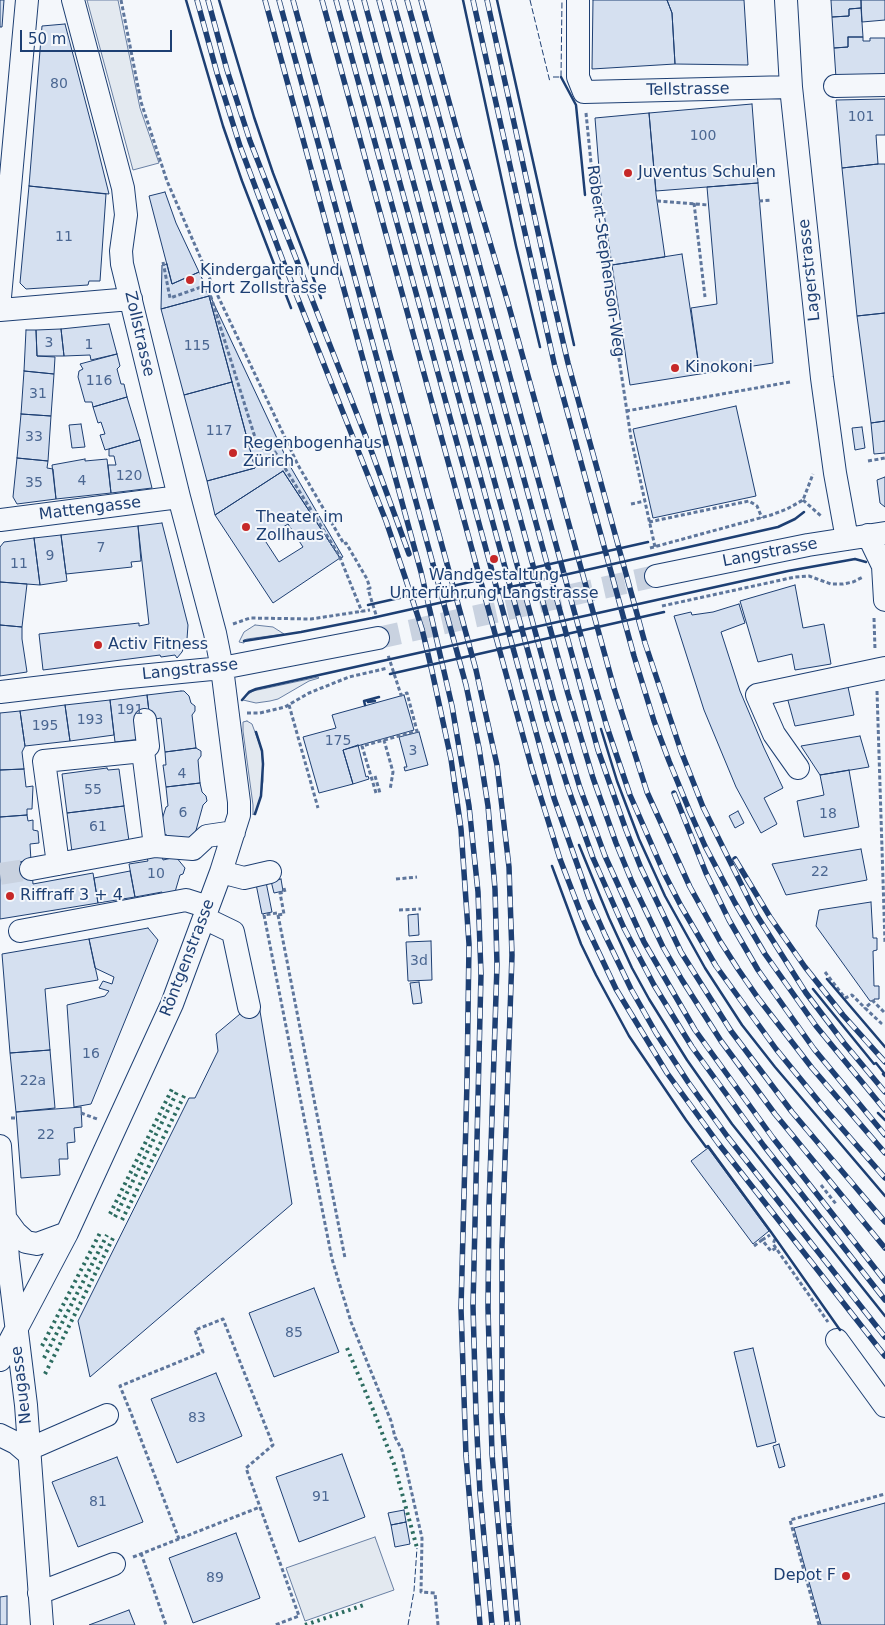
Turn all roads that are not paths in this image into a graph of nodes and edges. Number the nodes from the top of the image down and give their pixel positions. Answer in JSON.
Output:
{"nodes":[{"id":1,"x":27,"y":0,"type":"edge"},
{"id":2,"x":73,"y":0,"type":"edge"},
{"id":3,"x":578,"y":0,"type":"edge"},
{"id":4,"x":786,"y":0,"type":"edge"},
{"id":5,"x":836,"y":86,"type":"dead end"},
{"id":6,"x":885,"y":86,"type":"edge"},
{"id":7,"x":792,"y":88,"type":"junction"},
{"id":8,"x":0,"y":297,"type":"edge"},
{"id":9,"x":131,"y":299,"type":"junction"},
{"id":10,"x":0,"y":310,"type":"edge"},
{"id":11,"x":179,"y":497,"type":"junction"},
{"id":12,"x":0,"y":520,"type":"edge"},
{"id":13,"x":867,"y":536,"type":"edge"},
{"id":14,"x":656,"y":576,"type":"tunnel mouth"},
{"id":15,"x":880,"y":606,"type":"edge"},
{"id":16,"x":381,"y":638,"type":"tunnel mouth"},
{"id":17,"x":222,"y":668,"type":"junction"},
{"id":18,"x":880,"y":669,"type":"edge"},
{"id":19,"x":0,"y":692,"type":"edge"},
{"id":20,"x":145,"y":720,"type":"dead end"},
{"id":21,"x":143,"y":751,"type":"junction"},
{"id":22,"x":798,"y":768,"type":"dead end"},
{"id":23,"x":234,"y":832,"type":"junction"},
{"id":24,"x":155,"y":846,"type":"junction"},
{"id":25,"x":58,"y":864,"type":"junction"},
{"id":26,"x":32,"y":870,"type":"tunnel mouth"},
{"id":27,"x":221,"y":872,"type":"junction"},
{"id":28,"x":277,"y":878,"type":"road end"},
{"id":29,"x":206,"y":913,"type":"junction"},
{"id":30,"x":20,"y":931,"type":"dead end"},
{"id":31,"x":249,"y":1006,"type":"dead end"},
{"id":32,"x":0,"y":1146,"type":"edge"},
{"id":33,"x":5,"y":1218,"type":"junction"},
{"id":34,"x":67,"y":1233,"type":"junction"},
{"id":35,"x":16,"y":1332,"type":"junction"},
{"id":36,"x":836,"y":1340,"type":"road end"},
{"id":37,"x":0,"y":1360,"type":"edge"},
{"id":38,"x":885,"y":1406,"type":"edge"},
{"id":39,"x":106,"y":1415,"type":"road end"},
{"id":40,"x":0,"y":1435,"type":"edge"},
{"id":41,"x":29,"y":1452,"type":"junction"},
{"id":42,"x":114,"y":1564,"type":"road end"},
{"id":43,"x":39,"y":1593,"type":"junction"},
{"id":44,"x":42,"y":1625,"type":"edge"}],
"edges":[{"from":1,"to":8,"type":"street"},
{"from":2,"to":9,"type":"street","name":"Zollstrasse"},
{"from":3,"to":7,"type":"street","name":"Tellstrasse"},
{"from":4,"to":7,"type":"street","name":"Lagerstrasse"},
{"from":5,"to":6,"type":"street"},
{"from":7,"to":13,"type":"street","name":"Lagerstrasse"},
{"from":9,"to":10,"type":"street"},
{"from":9,"to":11,"type":"street","name":"Zollstrasse"},
{"from":11,"to":12,"type":"street","name":"Mattengasse"},
{"from":11,"to":17,"type":"street","name":"Zollstrasse"},
{"from":13,"to":14,"type":"street","name":"Langstrasse"},
{"from":13,"to":15,"type":"street","name":"Lagerstrasse"},
{"from":16,"to":17,"type":"street","name":"Langstrasse"},
{"from":17,"to":19,"type":"street","name":"Langstrasse"},
{"from":17,"to":23,"type":"street","name":"Röntgenstrasse"},
{"from":18,"to":22,"type":"street"},
{"from":20,"to":21,"type":"street"},
{"from":21,"to":24,"type":"street"},
{"from":21,"to":25,"type":"street"},
{"from":23,"to":24,"type":"street"},
{"from":23,"to":27,"type":"street","name":"Röntgenstrasse"},
{"from":24,"to":25,"type":"street"},
{"from":25,"to":26,"type":"street"},
{"from":27,"to":28,"type":"street"},
{"from":27,"to":29,"type":"street","name":"Röntgenstrasse"},
{"from":29,"to":30,"type":"street"},
{"from":29,"to":31,"type":"street"},
{"from":29,"to":34,"type":"street","name":"Röntgenstrasse"},
{"from":32,"to":33,"type":"street","name":"Neugasse"},
{"from":33,"to":34,"type":"street"},
{"from":33,"to":35,"type":"street","name":"Neugasse"},
{"from":34,"to":35,"type":"street","name":"Röntgenstrasse"},
{"from":35,"to":37,"type":"street","name":"Röntgenstrasse"},
{"from":35,"to":41,"type":"street","name":"Neugasse"},
{"from":36,"to":38,"type":"street"},
{"from":39,"to":41,"type":"street"},
{"from":40,"to":41,"type":"street"},
{"from":41,"to":43,"type":"street","name":"Neugasse"},
{"from":42,"to":43,"type":"street"},
{"from":43,"to":44,"type":"street","name":"Neugasse"}]}
